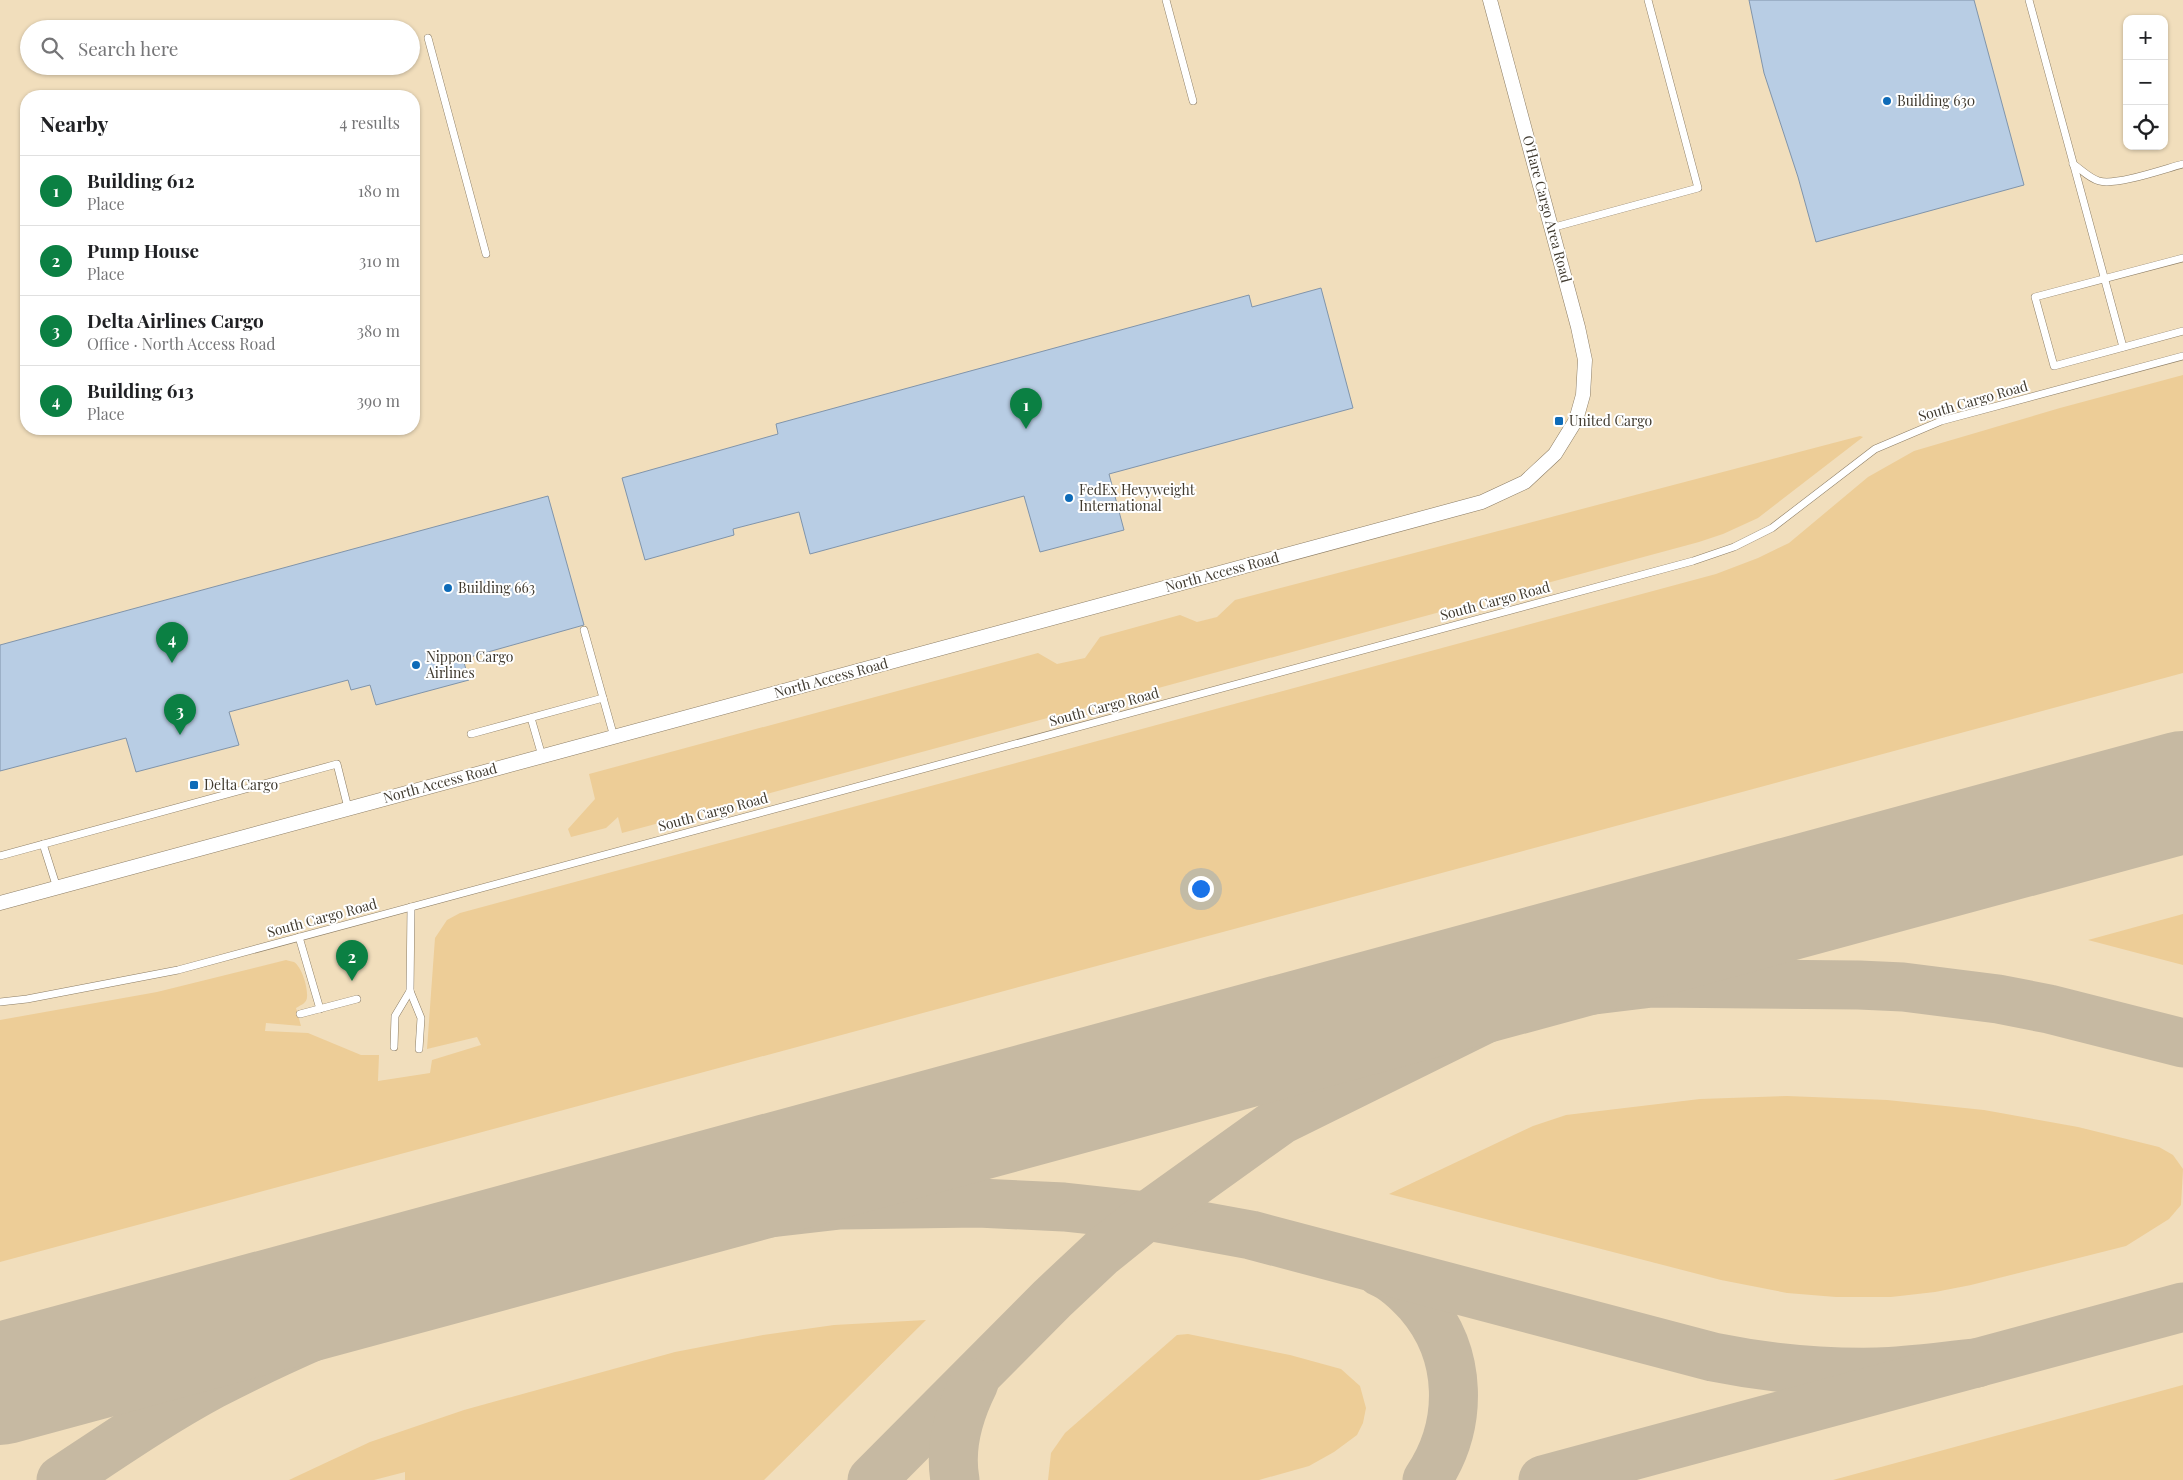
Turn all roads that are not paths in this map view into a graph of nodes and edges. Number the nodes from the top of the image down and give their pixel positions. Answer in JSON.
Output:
{"nodes":[{"id":1,"x":1166,"y":0,"type":"edge"},
{"id":2,"x":1490,"y":0,"type":"edge"},
{"id":3,"x":1648,"y":0,"type":"edge"},
{"id":4,"x":2028,"y":0,"type":"edge"},
{"id":5,"x":428,"y":38,"type":"dead end"},
{"id":6,"x":1193,"y":101,"type":"dead end"},
{"id":7,"x":2073,"y":163,"type":"junction"},
{"id":8,"x":2183,"y":164,"type":"edge"},
{"id":9,"x":1551,"y":228,"type":"junction"},
{"id":10,"x":486,"y":254,"type":"dead end"},
{"id":11,"x":2183,"y":258,"type":"edge"},
{"id":12,"x":2104,"y":279,"type":"junction"},
{"id":13,"x":2183,"y":331,"type":"edge"},
{"id":14,"x":2123,"y":347,"type":"junction"},
{"id":15,"x":2183,"y":356,"type":"edge"},
{"id":16,"x":1576,"y":420,"type":"joint"},
{"id":17,"x":584,"y":630,"type":"dead end"},
{"id":18,"x":603,"y":698,"type":"junction"},
{"id":19,"x":531,"y":718,"type":"junction"},
{"id":20,"x":471,"y":734,"type":"dead end"},
{"id":21,"x":614,"y":737,"type":"junction"},
{"id":22,"x":542,"y":756,"type":"junction"},
{"id":23,"x":348,"y":808,"type":"junction"},
{"id":24,"x":43,"y":844,"type":"junction"},
{"id":25,"x":0,"y":856,"type":"edge"},
{"id":26,"x":57,"y":888,"type":"junction"},
{"id":27,"x":0,"y":903,"type":"edge"},
{"id":28,"x":411,"y":907,"type":"junction"},
{"id":29,"x":299,"y":937,"type":"junction"},
{"id":30,"x":410,"y":991,"type":"junction"},
{"id":31,"x":357,"y":999,"type":"dead end"},
{"id":32,"x":0,"y":1002,"type":"edge"},
{"id":33,"x":320,"y":1008,"type":"junction"},
{"id":34,"x":300,"y":1014,"type":"dead end"},
{"id":35,"x":394,"y":1047,"type":"dead end"},
{"id":36,"x":419,"y":1049,"type":"dead end"}],
"edges":[{"from":1,"to":6,"type":"lane"},
{"from":2,"to":9,"type":"street","name":"O'Hare Cargo Area Road"},
{"from":3,"to":9,"type":"lane"},
{"from":4,"to":7,"type":"lane"},
{"from":5,"to":10,"type":"lane"},
{"from":7,"to":8,"type":"lane"},
{"from":7,"to":12,"type":"lane"},
{"from":9,"to":16,"type":"street","name":"O'Hare Cargo Area Road"},
{"from":11,"to":12,"type":"lane"},
{"from":12,"to":14,"type":"lane"},
{"from":12,"to":14,"type":"lane"},
{"from":13,"to":14,"type":"lane"},
{"from":15,"to":28,"type":"lane","name":"South Cargo Road"},
{"from":16,"to":21,"type":"street","name":"North Access Road"},
{"from":17,"to":18,"type":"lane"},
{"from":18,"to":19,"type":"lane"},
{"from":18,"to":21,"type":"lane"},
{"from":19,"to":20,"type":"lane"},
{"from":19,"to":22,"type":"lane"},
{"from":21,"to":22,"type":"street","name":"North Access Road"},
{"from":22,"to":23,"type":"street","name":"North Access Road"},
{"from":23,"to":24,"type":"lane"},
{"from":23,"to":26,"type":"street","name":"North Access Road"},
{"from":24,"to":25,"type":"lane"},
{"from":24,"to":26,"type":"lane"},
{"from":26,"to":27,"type":"street"},
{"from":28,"to":29,"type":"lane","name":"South Cargo Road"},
{"from":28,"to":30,"type":"lane"},
{"from":29,"to":32,"type":"lane","name":"South Cargo Road"},
{"from":29,"to":33,"type":"lane"},
{"from":30,"to":35,"type":"lane"},
{"from":30,"to":36,"type":"lane"},
{"from":31,"to":33,"type":"lane"},
{"from":33,"to":34,"type":"lane"}]}
